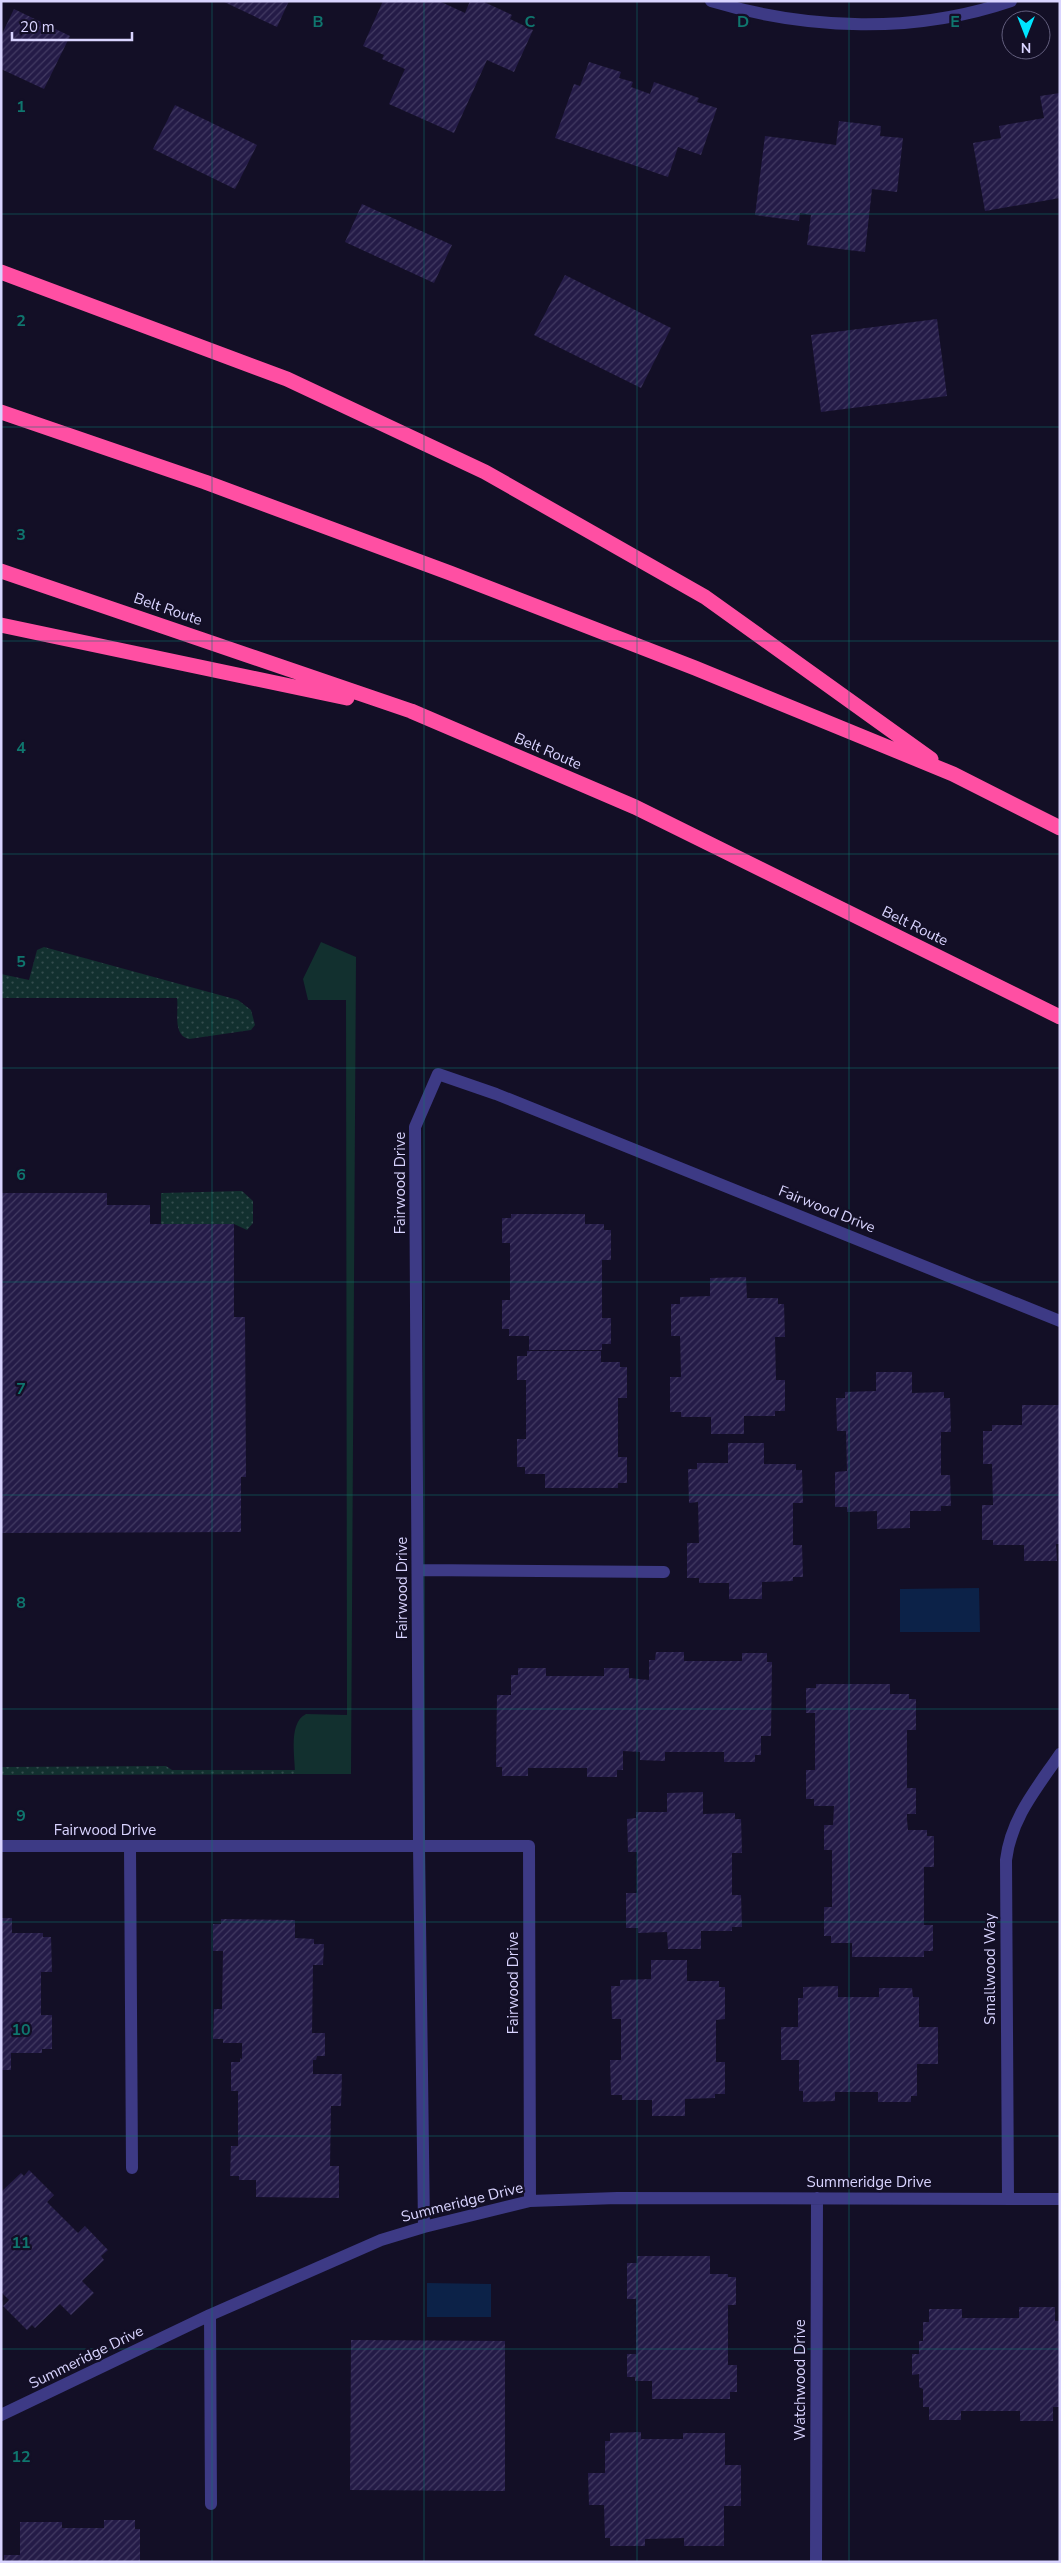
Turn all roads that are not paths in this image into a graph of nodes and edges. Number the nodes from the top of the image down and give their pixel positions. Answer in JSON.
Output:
{"nodes":[{"id":1,"x":711,"y":1,"type":"edge"},
{"id":2,"x":1011,"y":1,"type":"edge"},
{"id":3,"x":1,"y":272,"type":"edge"},
{"id":4,"x":1,"y":412,"type":"edge"},
{"id":5,"x":1,"y":571,"type":"edge"},
{"id":6,"x":1,"y":625,"type":"edge"},
{"id":7,"x":411,"y":711,"type":"junction"},
{"id":8,"x":953,"y":774,"type":"junction"},
{"id":9,"x":1060,"y":828,"type":"edge"},
{"id":10,"x":1060,"y":1017,"type":"edge"},
{"id":11,"x":1060,"y":1320,"type":"edge"},
{"id":12,"x":419,"y":1570,"type":"junction"},
{"id":13,"x":664,"y":1572,"type":"dead end"},
{"id":14,"x":1060,"y":1754,"type":"edge"},
{"id":15,"x":1,"y":1846,"type":"edge"},
{"id":16,"x":130,"y":1846,"type":"junction"},
{"id":17,"x":419,"y":1846,"type":"junction"},
{"id":18,"x":132,"y":2168,"type":"dead end"},
{"id":19,"x":817,"y":2198,"type":"junction"},
{"id":20,"x":1008,"y":2199,"type":"junction"},
{"id":21,"x":1060,"y":2199,"type":"edge"},
{"id":22,"x":530,"y":2201,"type":"junction"},
{"id":23,"x":424,"y":2227,"type":"junction"},
{"id":24,"x":210,"y":2315,"type":"junction"},
{"id":25,"x":1,"y":2415,"type":"edge"},
{"id":26,"x":211,"y":2504,"type":"dead end"},
{"id":27,"x":816,"y":2562,"type":"edge"}],
"edges":[{"from":1,"to":2,"type":"street"},
{"from":3,"to":8,"type":"highway"},
{"from":4,"to":8,"type":"highway"},
{"from":5,"to":7,"type":"highway","name":"Belt Route"},
{"from":6,"to":7,"type":"highway"},
{"from":7,"to":10,"type":"highway","name":"Belt Route"},
{"from":8,"to":9,"type":"highway"},
{"from":11,"to":12,"type":"street","name":"Fairwood Drive"},
{"from":12,"to":13,"type":"street"},
{"from":12,"to":17,"type":"street","name":"Fairwood Drive"},
{"from":14,"to":20,"type":"street","name":"Smallwood Way"},
{"from":15,"to":16,"type":"street","name":"Fairwood Drive"},
{"from":16,"to":17,"type":"street","name":"Fairwood Drive"},
{"from":16,"to":18,"type":"street"},
{"from":17,"to":22,"type":"street","name":"Fairwood Drive"},
{"from":17,"to":23,"type":"street"},
{"from":19,"to":20,"type":"street","name":"Summeridge Drive"},
{"from":19,"to":22,"type":"street","name":"Summeridge Drive"},
{"from":19,"to":27,"type":"street","name":"Watchwood Drive"},
{"from":20,"to":21,"type":"street","name":"Summeridge Drive"},
{"from":22,"to":23,"type":"street","name":"Summeridge Drive"},
{"from":23,"to":24,"type":"street","name":"Summeridge Drive"},
{"from":24,"to":25,"type":"street","name":"Summeridge Drive"},
{"from":24,"to":26,"type":"street"}]}
